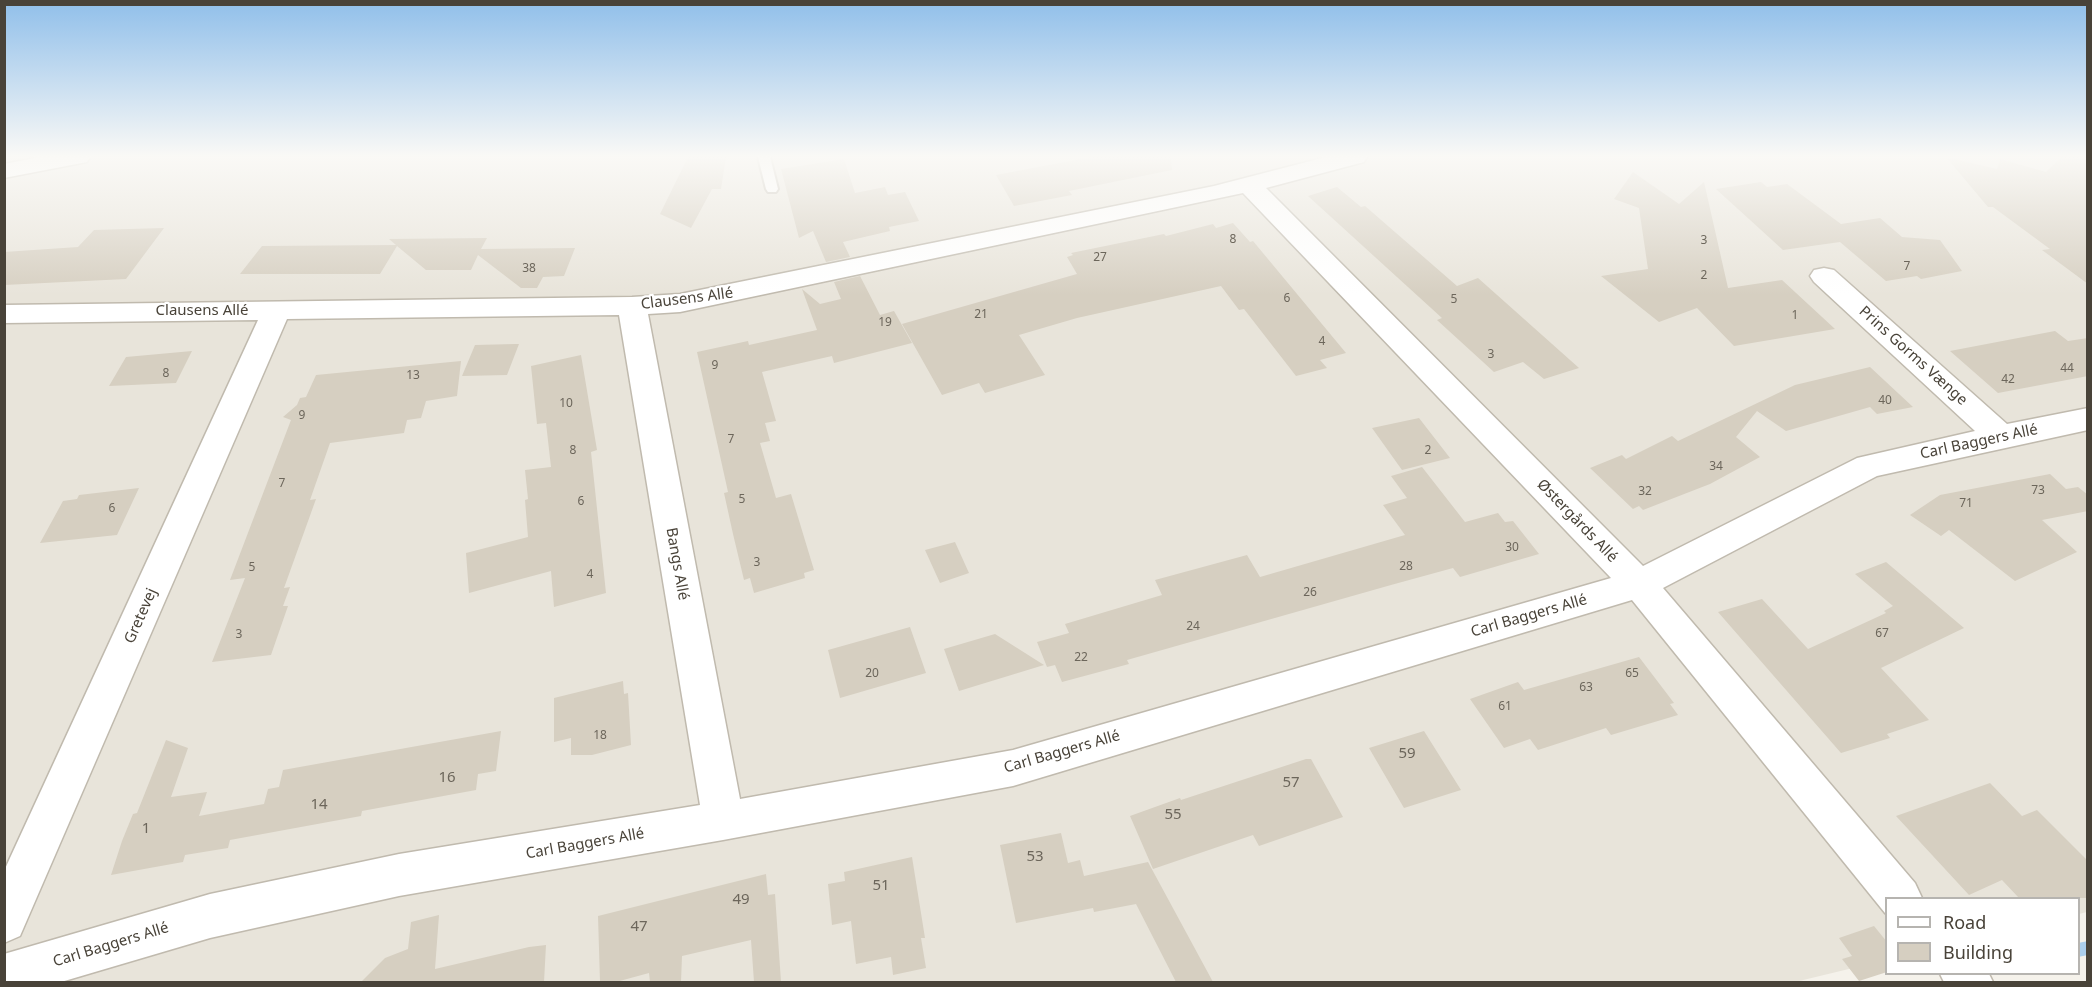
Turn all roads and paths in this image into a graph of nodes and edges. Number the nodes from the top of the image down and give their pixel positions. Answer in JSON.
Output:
{"nodes":[{"id":1,"x":1116,"y":203,"type":"edge"},
{"id":2,"x":1281,"y":203,"type":"edge"},
{"id":3,"x":1824,"y":276,"type":"dead end"},
{"id":4,"x":632,"y":306,"type":"junction"},
{"id":5,"x":277,"y":310,"type":"junction"},
{"id":6,"x":4,"y":314,"type":"edge"},
{"id":7,"x":2088,"y":419,"type":"edge"},
{"id":8,"x":2001,"y":436,"type":"junction"},
{"id":9,"x":1639,"y":584,"type":"junction"},
{"id":10,"x":723,"y":821,"type":"junction"},
{"id":11,"x":1899,"y":897,"type":"edge"},
{"id":12,"x":4,"y":921,"type":"edge"},
{"id":13,"x":4,"y":977,"type":"edge"}],
"edges":[{"from":1,"to":4,"type":"street","name":"Clausens Allé"},
{"from":2,"to":9,"type":"street","name":"Østergårds Allé"},
{"from":3,"to":8,"type":"street","name":"Prins Gorms Vænge"},
{"from":4,"to":5,"type":"street","name":"Clausens Allé"},
{"from":4,"to":10,"type":"street","name":"Bangs Allé"},
{"from":5,"to":6,"type":"street","name":"Clausens Allé"},
{"from":5,"to":12,"type":"street","name":"Gretevej"},
{"from":7,"to":8,"type":"street","name":"Carl Baggers Allé"},
{"from":8,"to":9,"type":"street","name":"Carl Baggers Allé"},
{"from":9,"to":10,"type":"street","name":"Carl Baggers Allé"},
{"from":9,"to":11,"type":"street","name":"Østergårds Allé"},
{"from":10,"to":13,"type":"street","name":"Carl Baggers Allé"}]}
